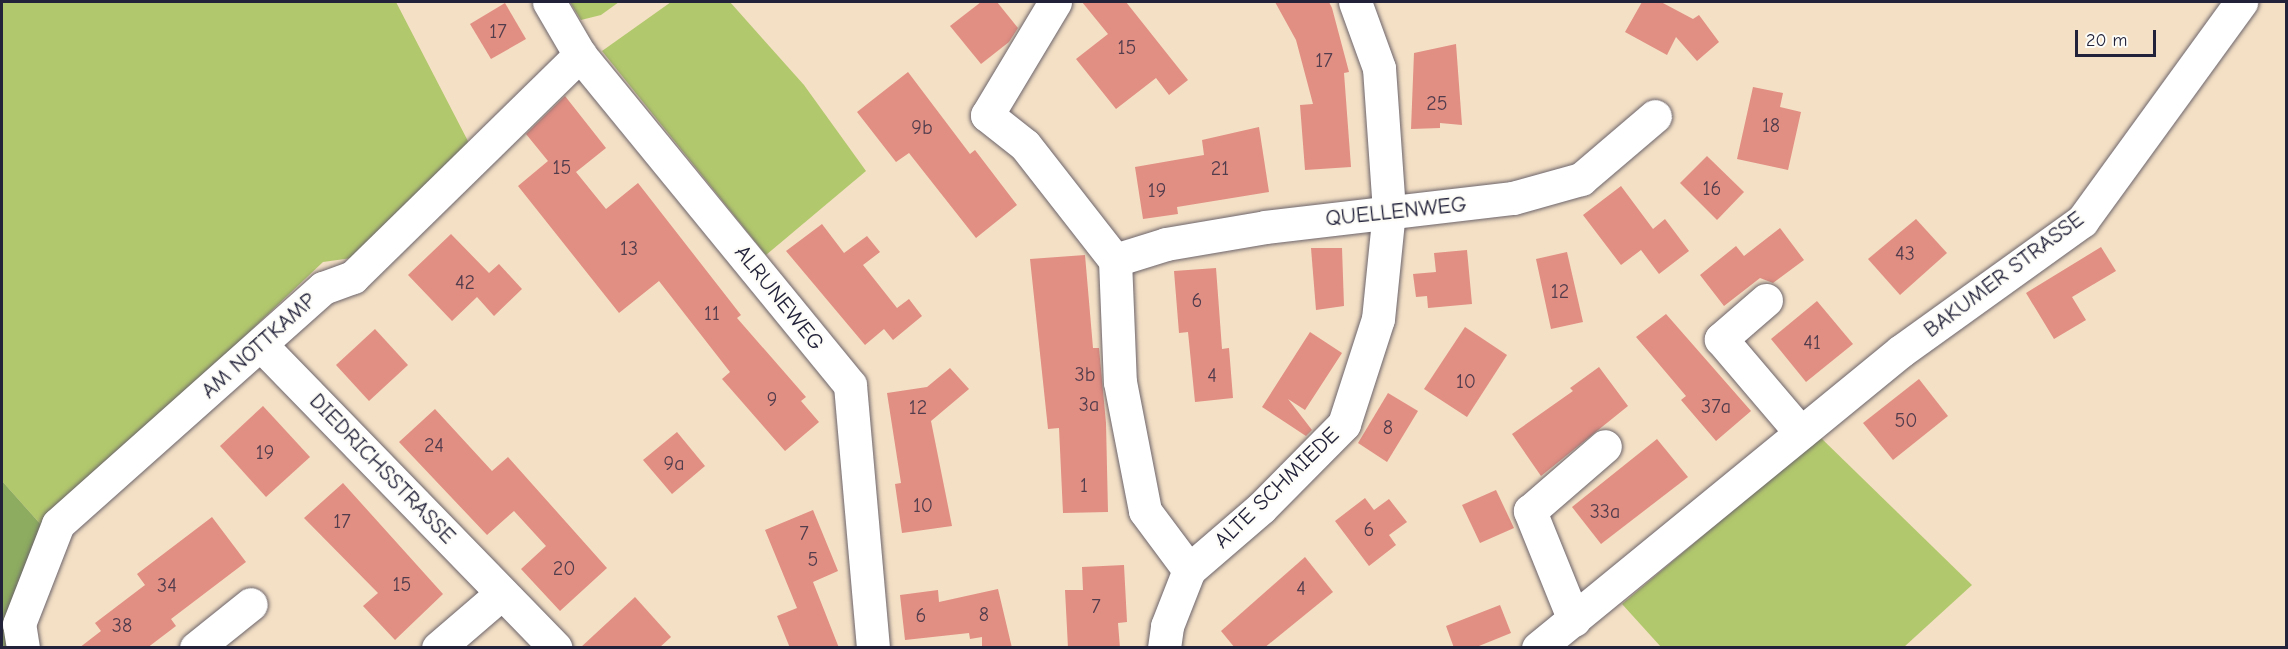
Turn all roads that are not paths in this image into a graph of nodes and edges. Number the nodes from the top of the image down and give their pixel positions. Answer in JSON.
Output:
{"nodes":[{"id":1,"x":549,"y":2,"type":"edge"},
{"id":2,"x":1055,"y":2,"type":"edge"},
{"id":3,"x":1355,"y":2,"type":"edge"},
{"id":4,"x":2241,"y":2,"type":"edge"},
{"id":5,"x":580,"y":55,"type":"junction"},
{"id":6,"x":1654,"y":116,"type":"dead end"},
{"id":7,"x":1389,"y":211,"type":"junction"},
{"id":8,"x":1115,"y":260,"type":"junction"},
{"id":9,"x":1766,"y":300,"type":"dead end"},
{"id":10,"x":262,"y":346,"type":"junction"},
{"id":11,"x":1801,"y":434,"type":"junction"},
{"id":12,"x":1605,"y":446,"type":"dead end"},
{"id":13,"x":1189,"y":570,"type":"junction"},
{"id":14,"x":502,"y":593,"type":"junction"},
{"id":15,"x":251,"y":604,"type":"dead end"},
{"id":16,"x":1574,"y":620,"type":"junction"},
{"id":17,"x":23,"y":648,"type":"edge"},
{"id":18,"x":196,"y":648,"type":"edge"},
{"id":19,"x":438,"y":648,"type":"edge"},
{"id":20,"x":555,"y":648,"type":"edge"},
{"id":21,"x":873,"y":648,"type":"edge"},
{"id":22,"x":1164,"y":648,"type":"edge"},
{"id":23,"x":1539,"y":648,"type":"edge"}],
"edges":[{"from":1,"to":5,"type":"street","name":"ALRUNEWEG"},
{"from":2,"to":8,"type":"street"},
{"from":3,"to":7,"type":"street","name":"ALTE SCHMIEDE"},
{"from":4,"to":11,"type":"street","name":"BAKUMER STRASSE"},
{"from":5,"to":10,"type":"street","name":"AM NOTTKAMP"},
{"from":5,"to":21,"type":"street","name":"ALRUNEWEG"},
{"from":6,"to":7,"type":"street","name":"QUELLENWEG"},
{"from":7,"to":8,"type":"street","name":"QUELLENWEG"},
{"from":7,"to":13,"type":"street","name":"ALTE SCHMIEDE"},
{"from":8,"to":13,"type":"street"},
{"from":9,"to":11,"type":"street"},
{"from":10,"to":14,"type":"street","name":"DIEDRICHSSTRASSE"},
{"from":10,"to":17,"type":"street","name":"AM NOTTKAMP"},
{"from":11,"to":16,"type":"street","name":"BAKUMER STRASSE"},
{"from":12,"to":16,"type":"street"},
{"from":13,"to":22,"type":"street","name":"ALTE SCHMIEDE"},
{"from":14,"to":19,"type":"street"},
{"from":14,"to":20,"type":"street","name":"DIEDRICHSSTRASSE"},
{"from":15,"to":18,"type":"street"},
{"from":16,"to":23,"type":"street","name":"BAKUMER STRASSE"}]}
